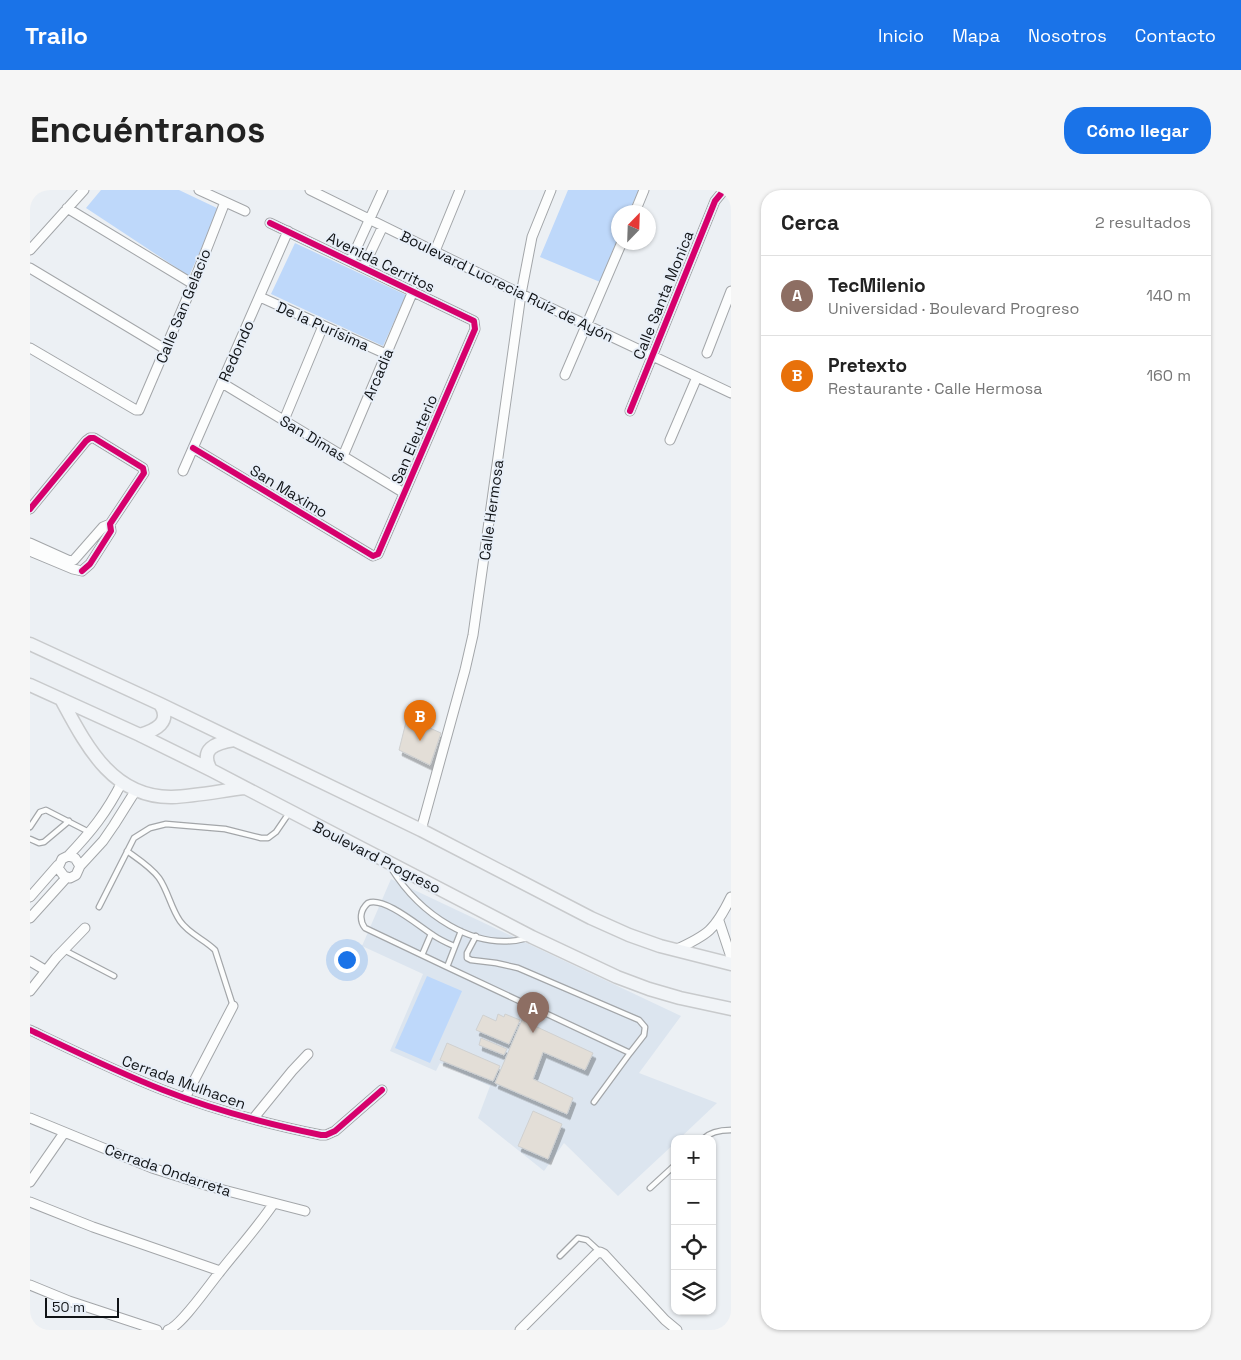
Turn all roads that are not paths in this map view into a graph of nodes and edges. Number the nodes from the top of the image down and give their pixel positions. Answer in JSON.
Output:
{"nodes":[{"id":1,"x":84,"y":190,"type":"edge"},
{"id":2,"x":199,"y":190,"type":"edge"},
{"id":3,"x":310,"y":190,"type":"edge"},
{"id":4,"x":383,"y":190,"type":"edge"},
{"id":5,"x":460,"y":190,"type":"edge"},
{"id":6,"x":551,"y":190,"type":"edge"},
{"id":7,"x":644,"y":190,"type":"edge"},
{"id":8,"x":724,"y":190,"type":"edge"},
{"id":9,"x":225,"y":202,"type":"junction"},
{"id":10,"x":638,"y":205,"type":"edge"},
{"id":11,"x":68,"y":208,"type":"junction"},
{"id":12,"x":245,"y":211,"type":"dead end"},
{"id":13,"x":370,"y":219,"type":"junction"},
{"id":14,"x":270,"y":223,"type":"dead end"},
{"id":15,"x":383,"y":226,"type":"junction"},
{"id":16,"x":288,"y":231,"type":"junction"},
{"id":17,"x":30,"y":250,"type":"edge"},
{"id":18,"x":619,"y":250,"type":"edge"},
{"id":19,"x":435,"y":251,"type":"junction"},
{"id":20,"x":351,"y":260,"type":"junction"},
{"id":21,"x":364,"y":266,"type":"junction"},
{"id":22,"x":30,"y":268,"type":"edge"},
{"id":23,"x":193,"y":284,"type":"junction"},
{"id":24,"x":413,"y":291,"type":"junction"},
{"id":25,"x":731,"y":291,"type":"edge"},
{"id":26,"x":521,"y":294,"type":"junction"},
{"id":27,"x":260,"y":297,"type":"junction"},
{"id":28,"x":588,"y":325,"type":"junction"},
{"id":29,"x":323,"y":326,"type":"junction"},
{"id":30,"x":475,"y":329,"type":"joint"},
{"id":31,"x":30,"y":348,"type":"edge"},
{"id":32,"x":165,"y":349,"type":"junction"},
{"id":33,"x":706,"y":353,"type":"dead end"},
{"id":34,"x":386,"y":354,"type":"junction"},
{"id":35,"x":652,"y":355,"type":"junction"},
{"id":36,"x":566,"y":376,"type":"dead end"},
{"id":37,"x":697,"y":377,"type":"junction"},
{"id":38,"x":222,"y":383,"type":"junction"},
{"id":39,"x":731,"y":393,"type":"edge"},
{"id":40,"x":630,"y":411,"type":"dead end"},
{"id":41,"x":284,"y":420,"type":"junction"},
{"id":42,"x":670,"y":440,"type":"dead end"},
{"id":43,"x":193,"y":448,"type":"junction"},
{"id":44,"x":343,"y":456,"type":"junction"},
{"id":45,"x":183,"y":471,"type":"dead end"},
{"id":46,"x":404,"y":493,"type":"junction"},
{"id":47,"x":30,"y":509,"type":"edge"},
{"id":48,"x":110,"y":524,"type":"junction"},
{"id":49,"x":30,"y":543,"type":"edge"},
{"id":50,"x":30,"y":551,"type":"edge"},
{"id":51,"x":373,"y":556,"type":"joint"},
{"id":52,"x":74,"y":560,"type":"junction"},
{"id":53,"x":82,"y":571,"type":"junction"},
{"id":54,"x":30,"y":644,"type":"edge"},
{"id":55,"x":30,"y":685,"type":"edge"},
{"id":56,"x":61,"y":700,"type":"junction"},
{"id":57,"x":160,"y":704,"type":"junction"},
{"id":58,"x":140,"y":735,"type":"junction"},
{"id":59,"x":234,"y":740,"type":"junction"},
{"id":60,"x":211,"y":770,"type":"junction"},
{"id":61,"x":122,"y":782,"type":"junction"},
{"id":62,"x":244,"y":788,"type":"junction"},
{"id":63,"x":136,"y":790,"type":"junction"},
{"id":64,"x":290,"y":812,"type":"junction"},
{"id":65,"x":69,"y":821,"type":"junction"},
{"id":66,"x":30,"y":826,"type":"edge"},
{"id":67,"x":421,"y":830,"type":"junction"},
{"id":68,"x":90,"y":832,"type":"junction"},
{"id":69,"x":30,"y":838,"type":"edge"},
{"id":70,"x":127,"y":851,"type":"junction"},
{"id":71,"x":68,"y":856,"type":"junction"},
{"id":72,"x":388,"y":863,"type":"junction"},
{"id":73,"x":58,"y":865,"type":"junction"},
{"id":74,"x":80,"y":866,"type":"junction"},
{"id":75,"x":67,"y":877,"type":"junction"},
{"id":76,"x":30,"y":897,"type":"edge"},
{"id":77,"x":731,"y":897,"type":"edge"},
{"id":78,"x":99,"y":907,"type":"dead end"},
{"id":79,"x":30,"y":918,"type":"edge"},
{"id":80,"x":720,"y":921,"type":"junction"},
{"id":81,"x":85,"y":928,"type":"dead end"},
{"id":82,"x":461,"y":930,"type":"junction"},
{"id":83,"x":431,"y":934,"type":"junction"},
{"id":84,"x":476,"y":936,"type":"junction"},
{"id":85,"x":532,"y":937,"type":"junction"},
{"id":86,"x":454,"y":946,"type":"junction"},
{"id":87,"x":63,"y":950,"type":"junction"},
{"id":88,"x":675,"y":950,"type":"junction"},
{"id":89,"x":422,"y":955,"type":"junction"},
{"id":90,"x":731,"y":957,"type":"edge"},
{"id":91,"x":30,"y":961,"type":"edge"},
{"id":92,"x":731,"y":964,"type":"edge"},
{"id":93,"x":446,"y":966,"type":"junction"},
{"id":94,"x":45,"y":970,"type":"junction"},
{"id":95,"x":114,"y":976,"type":"dead end"},
{"id":96,"x":33,"y":979,"type":"edge"},
{"id":97,"x":30,"y":991,"type":"edge"},
{"id":98,"x":233,"y":1006,"type":"joint"},
{"id":99,"x":731,"y":1009,"type":"edge"},
{"id":100,"x":30,"y":1030,"type":"edge"},
{"id":101,"x":630,"y":1053,"type":"junction"},
{"id":102,"x":308,"y":1054,"type":"dead end"},
{"id":103,"x":382,"y":1090,"type":"dead end"},
{"id":104,"x":185,"y":1098,"type":"junction"},
{"id":105,"x":594,"y":1102,"type":"dead end"},
{"id":106,"x":30,"y":1118,"type":"edge"},
{"id":107,"x":253,"y":1120,"type":"junction"},
{"id":108,"x":731,"y":1130,"type":"edge"},
{"id":109,"x":64,"y":1133,"type":"junction"},
{"id":110,"x":709,"y":1135,"type":"edge"},
{"id":111,"x":671,"y":1169,"type":"edge"},
{"id":112,"x":30,"y":1182,"type":"edge"},
{"id":113,"x":650,"y":1188,"type":"dead end"},
{"id":114,"x":30,"y":1202,"type":"edge"},
{"id":115,"x":274,"y":1203,"type":"junction"},
{"id":116,"x":305,"y":1211,"type":"dead end"},
{"id":117,"x":600,"y":1252,"type":"junction"},
{"id":118,"x":560,"y":1256,"type":"dead end"},
{"id":119,"x":220,"y":1271,"type":"junction"},
{"id":120,"x":30,"y":1285,"type":"edge"},
{"id":121,"x":157,"y":1330,"type":"edge"},
{"id":122,"x":168,"y":1330,"type":"edge"},
{"id":123,"x":520,"y":1330,"type":"edge"},
{"id":124,"x":677,"y":1330,"type":"edge"}],
"edges":[{"from":1,"to":11,"type":"street"},
{"from":2,"to":9,"type":"street"},
{"from":3,"to":13,"type":"street","name":"Boulevard Lucrecia Ruíz de Ayón"},
{"from":4,"to":13,"type":"street"},
{"from":5,"to":19,"type":"street"},
{"from":6,"to":26,"type":"street","name":"Calle Hermosa"},
{"from":7,"to":10,"type":"street"},
{"from":8,"to":35,"type":"street","name":"Calle Santa Monica"},
{"from":9,"to":12,"type":"street"},
{"from":9,"to":23,"type":"street","name":"Calle San Gelacio"},
{"from":11,"to":17,"type":"street"},
{"from":11,"to":23,"type":"street"},
{"from":13,"to":15,"type":"street","name":"Boulevard Lucrecia Ruíz de Ayón"},
{"from":13,"to":20,"type":"street"},
{"from":14,"to":16,"type":"street","name":"Avenida Cerritos"},
{"from":15,"to":19,"type":"street","name":"Boulevard Lucrecia Ruíz de Ayón"},
{"from":15,"to":21,"type":"street"},
{"from":16,"to":20,"type":"street","name":"Avenida Cerritos"},
{"from":16,"to":27,"type":"street","name":"Redondo"},
{"from":18,"to":28,"type":"street"},
{"from":19,"to":26,"type":"street","name":"Boulevard Lucrecia Ruíz de Ayón"},
{"from":20,"to":21,"type":"street","name":"Avenida Cerritos"},
{"from":21,"to":24,"type":"street","name":"Avenida Cerritos"},
{"from":22,"to":32,"type":"street"},
{"from":23,"to":32,"type":"street","name":"Calle San Gelacio"},
{"from":24,"to":30,"type":"street","name":"Avenida Cerritos"},
{"from":24,"to":34,"type":"street","name":"Arcadia"},
{"from":25,"to":33,"type":"street"},
{"from":26,"to":28,"type":"street","name":"Boulevard Lucrecia Ruíz de Ayón"},
{"from":26,"to":67,"type":"street","name":"Calle Hermosa"},
{"from":27,"to":29,"type":"street","name":"De la Purísima"},
{"from":27,"to":38,"type":"street","name":"Redondo"},
{"from":28,"to":35,"type":"street","name":"Boulevard Lucrecia Ruíz de Ayón"},
{"from":28,"to":36,"type":"street"},
{"from":29,"to":34,"type":"street","name":"De la Purísima"},
{"from":29,"to":41,"type":"street"},
{"from":30,"to":46,"type":"street","name":"San Eleuterio"},
{"from":31,"to":32,"type":"street","name":"Calle San Gelacio"},
{"from":34,"to":44,"type":"street","name":"Arcadia"},
{"from":35,"to":37,"type":"street","name":"Boulevard Lucrecia Ruíz de Ayón"},
{"from":35,"to":40,"type":"street","name":"Calle Santa Monica"},
{"from":37,"to":39,"type":"street","name":"Boulevard Lucrecia Ruíz de Ayón"},
{"from":37,"to":42,"type":"street"},
{"from":38,"to":41,"type":"street","name":"San Dimas"},
{"from":38,"to":43,"type":"street","name":"Redondo"},
{"from":41,"to":44,"type":"street","name":"San Dimas"},
{"from":43,"to":45,"type":"street","name":"Redondo"},
{"from":43,"to":51,"type":"street","name":"San Maximo"},
{"from":44,"to":46,"type":"street","name":"San Dimas"},
{"from":46,"to":51,"type":"street","name":"San Eleuterio"},
{"from":47,"to":48,"type":"street"},
{"from":48,"to":52,"type":"street"},
{"from":48,"to":53,"type":"street"},
{"from":49,"to":52,"type":"street"},
{"from":50,"to":53,"type":"street"},
{"from":52,"to":53,"type":"street"},
{"from":54,"to":57,"type":"main road"},
{"from":55,"to":56,"type":"main road","name":"Boulevard Progreso"},
{"from":56,"to":58,"type":"main road","name":"Boulevard Progreso"},
{"from":56,"to":61,"type":"main road"},
{"from":57,"to":58,"type":"main road"},
{"from":57,"to":59,"type":"main road"},
{"from":58,"to":60,"type":"main road","name":"Boulevard Progreso"},
{"from":59,"to":60,"type":"main road"},
{"from":59,"to":67,"type":"main road"},
{"from":60,"to":62,"type":"main road","name":"Boulevard Progreso"},
{"from":61,"to":63,"type":"main road"},
{"from":61,"to":68,"type":"street"},
{"from":62,"to":63,"type":"main road"},
{"from":62,"to":64,"type":"main road","name":"Boulevard Progreso"},
{"from":63,"to":74,"type":"street"},
{"from":64,"to":70,"type":"lane"},
{"from":64,"to":72,"type":"main road","name":"Boulevard Progreso"},
{"from":65,"to":66,"type":"lane"},
{"from":65,"to":68,"type":"lane"},
{"from":65,"to":69,"type":"lane"},
{"from":67,"to":88,"type":"main road"},
{"from":68,"to":71,"type":"street"},
{"from":70,"to":78,"type":"lane"},
{"from":70,"to":98,"type":"lane"},
{"from":71,"to":73,"type":"street"},
{"from":71,"to":74,"type":"street"},
{"from":72,"to":82,"type":"lane"},
{"from":72,"to":85,"type":"main road","name":"Boulevard Progreso"},
{"from":73,"to":75,"type":"street"},
{"from":73,"to":76,"type":"street"},
{"from":74,"to":75,"type":"street"},
{"from":75,"to":79,"type":"street"},
{"from":77,"to":80,"type":"street"},
{"from":80,"to":88,"type":"street"},
{"from":80,"to":90,"type":"street"},
{"from":81,"to":87,"type":"street"},
{"from":82,"to":84,"type":"lane"},
{"from":82,"to":86,"type":"lane"},
{"from":83,"to":86,"type":"lane"},
{"from":83,"to":89,"type":"lane"},
{"from":83,"to":89,"type":"lane"},
{"from":84,"to":85,"type":"lane"},
{"from":84,"to":101,"type":"lane"},
{"from":85,"to":99,"type":"main road","name":"Boulevard Progreso"},
{"from":86,"to":93,"type":"lane"},
{"from":87,"to":94,"type":"street"},
{"from":87,"to":95,"type":"lane"},
{"from":88,"to":92,"type":"main road"},
{"from":89,"to":93,"type":"lane"},
{"from":91,"to":94,"type":"street"},
{"from":93,"to":101,"type":"lane"},
{"from":94,"to":96,"type":"street"},
{"from":96,"to":97,"type":"street"},
{"from":98,"to":104,"type":"street"},
{"from":100,"to":104,"type":"street","name":"Cerrada Mulhacen"},
{"from":101,"to":105,"type":"lane"},
{"from":102,"to":107,"type":"street"},
{"from":103,"to":107,"type":"street","name":"Cerrada Mulhacen"},
{"from":104,"to":107,"type":"street","name":"Cerrada Mulhacen"},
{"from":106,"to":109,"type":"street","name":"Cerrada Ondarreta"},
{"from":108,"to":110,"type":"lane"},
{"from":109,"to":112,"type":"street"},
{"from":109,"to":115,"type":"street","name":"Cerrada Ondarreta"},
{"from":111,"to":113,"type":"lane"},
{"from":114,"to":119,"type":"street"},
{"from":115,"to":116,"type":"street","name":"Cerrada Ondarreta"},
{"from":115,"to":119,"type":"street"},
{"from":117,"to":118,"type":"lane"},
{"from":117,"to":123,"type":"street"},
{"from":117,"to":124,"type":"street"},
{"from":119,"to":122,"type":"street"},
{"from":120,"to":121,"type":"street"}]}
